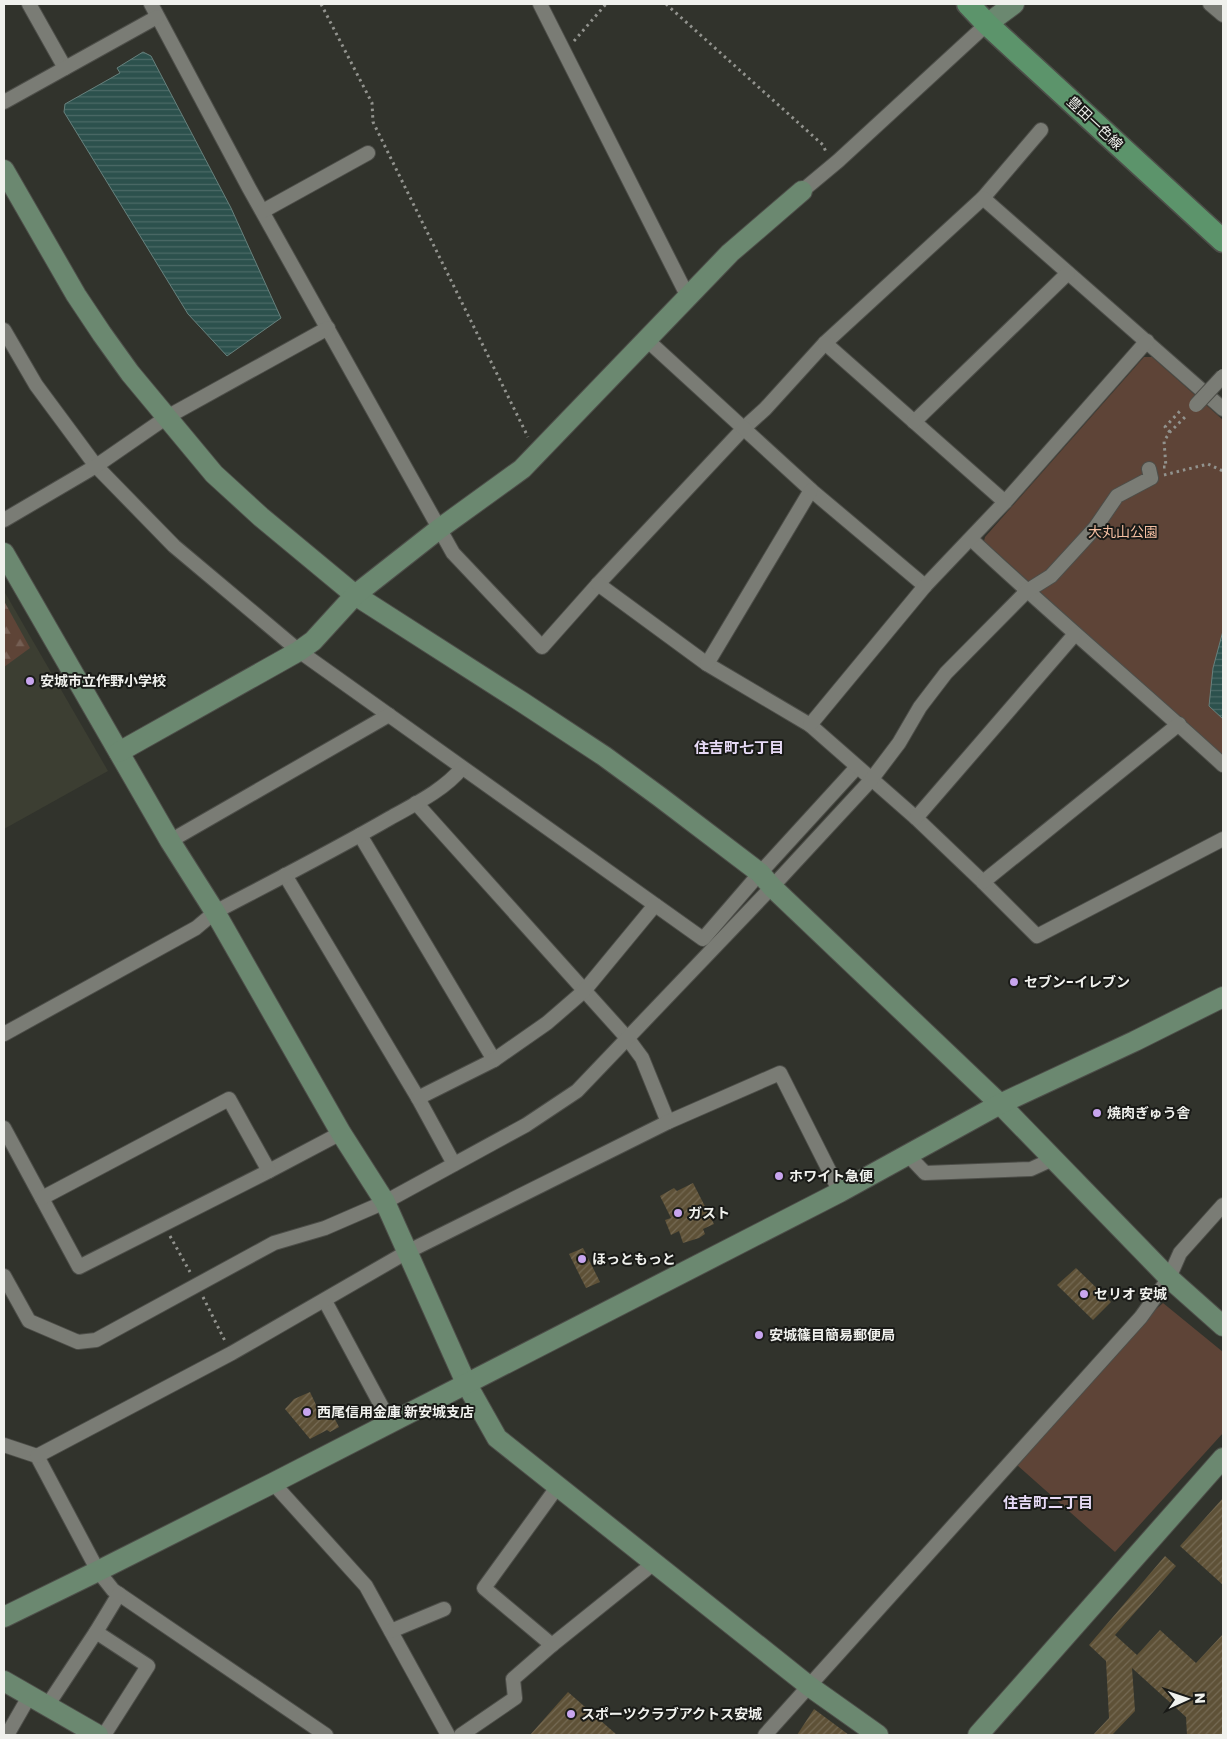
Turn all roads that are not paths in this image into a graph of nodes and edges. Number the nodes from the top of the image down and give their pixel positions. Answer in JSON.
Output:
{"nodes":[{"id":1,"x":29,"y":4,"type":"edge"},
{"id":2,"x":540,"y":4,"type":"edge"},
{"id":3,"x":968,"y":4,"type":"edge"},
{"id":4,"x":1014,"y":4,"type":"edge"},
{"id":5,"x":1210,"y":4,"type":"edge"},
{"id":6,"x":154,"y":10,"type":"edge"},
{"id":7,"x":1223,"y":15,"type":"edge"},
{"id":8,"x":988,"y":24,"type":"junction"},
{"id":9,"x":65,"y":68,"type":"junction"},
{"id":10,"x":4,"y":102,"type":"edge"},
{"id":11,"x":1041,"y":130,"type":"dead end"},
{"id":12,"x":368,"y":153,"type":"dead end"},
{"id":13,"x":4,"y":170,"type":"edge"},
{"id":14,"x":802,"y":190,"type":"joint"},
{"id":15,"x":983,"y":198,"type":"junction"},
{"id":16,"x":263,"y":211,"type":"junction"},
{"id":17,"x":1223,"y":241,"type":"edge"},
{"id":18,"x":1068,"y":273,"type":"junction"},
{"id":19,"x":688,"y":297,"type":"junction"},
{"id":20,"x":328,"y":328,"type":"junction"},
{"id":21,"x":4,"y":330,"type":"edge"},
{"id":22,"x":647,"y":340,"type":"junction"},
{"id":23,"x":1147,"y":341,"type":"junction"},
{"id":24,"x":825,"y":343,"type":"junction"},
{"id":25,"x":1223,"y":376,"type":"edge"},
{"id":26,"x":1196,"y":405,"type":"road end"},
{"id":27,"x":1223,"y":409,"type":"edge"},
{"id":28,"x":167,"y":417,"type":"junction"},
{"id":29,"x":914,"y":422,"type":"junction"},
{"id":30,"x":744,"y":428,"type":"junction"},
{"id":31,"x":96,"y":466,"type":"junction"},
{"id":32,"x":1150,"y":473,"type":"road end"},
{"id":33,"x":811,"y":490,"type":"junction"},
{"id":34,"x":1005,"y":502,"type":"junction"},
{"id":35,"x":4,"y":520,"type":"edge"},
{"id":36,"x":439,"y":529,"type":"junction"},
{"id":37,"x":970,"y":539,"type":"junction"},
{"id":38,"x":4,"y":553,"type":"edge"},
{"id":39,"x":598,"y":584,"type":"junction"},
{"id":40,"x":925,"y":586,"type":"junction"},
{"id":41,"x":1027,"y":591,"type":"junction"},
{"id":42,"x":355,"y":595,"type":"junction"},
{"id":43,"x":1075,"y":634,"type":"junction"},
{"id":44,"x":299,"y":651,"type":"junction"},
{"id":45,"x":707,"y":664,"type":"junction"},
{"id":46,"x":388,"y":715,"type":"junction"},
{"id":47,"x":1179,"y":724,"type":"junction"},
{"id":48,"x":810,"y":725,"type":"junction"},
{"id":49,"x":119,"y":752,"type":"junction"},
{"id":50,"x":1223,"y":765,"type":"edge"},
{"id":51,"x":857,"y":767,"type":"junction"},
{"id":52,"x":462,"y":768,"type":"junction"},
{"id":53,"x":871,"y":780,"type":"junction"},
{"id":54,"x":416,"y":803,"type":"junction"},
{"id":55,"x":916,"y":818,"type":"junction"},
{"id":56,"x":360,"y":835,"type":"junction"},
{"id":57,"x":1223,"y":839,"type":"edge"},
{"id":58,"x":170,"y":841,"type":"junction"},
{"id":59,"x":285,"y":875,"type":"junction"},
{"id":60,"x":766,"y":880,"type":"junction"},
{"id":61,"x":983,"y":882,"type":"junction"},
{"id":62,"x":655,"y":905,"type":"junction"},
{"id":63,"x":215,"y":912,"type":"junction"},
{"id":64,"x":584,"y":991,"type":"junction"},
{"id":65,"x":1223,"y":997,"type":"edge"},
{"id":66,"x":4,"y":1034,"type":"edge"},
{"id":67,"x":628,"y":1039,"type":"junction"},
{"id":68,"x":494,"y":1060,"type":"junction"},
{"id":69,"x":418,"y":1098,"type":"junction"},
{"id":70,"x":1000,"y":1104,"type":"junction"},
{"id":71,"x":668,"y":1122,"type":"junction"},
{"id":72,"x":4,"y":1128,"type":"edge"},
{"id":73,"x":341,"y":1133,"type":"junction"},
{"id":74,"x":908,"y":1155,"type":"junction"},
{"id":75,"x":1054,"y":1159,"type":"junction"},
{"id":76,"x":454,"y":1164,"type":"junction"},
{"id":77,"x":269,"y":1171,"type":"junction"},
{"id":78,"x":840,"y":1192,"type":"junction"},
{"id":79,"x":42,"y":1198,"type":"junction"},
{"id":80,"x":385,"y":1202,"type":"junction"},
{"id":81,"x":1223,"y":1205,"type":"edge"},
{"id":82,"x":407,"y":1252,"type":"junction"},
{"id":83,"x":4,"y":1276,"type":"edge"},
{"id":84,"x":1169,"y":1278,"type":"junction"},
{"id":85,"x":325,"y":1301,"type":"junction"},
{"id":86,"x":1223,"y":1326,"type":"edge"},
{"id":87,"x":466,"y":1383,"type":"junction"},
{"id":88,"x":390,"y":1422,"type":"junction"},
{"id":89,"x":4,"y":1445,"type":"edge"},
{"id":90,"x":36,"y":1456,"type":"junction"},
{"id":91,"x":1223,"y":1458,"type":"edge"},
{"id":92,"x":273,"y":1483,"type":"junction"},
{"id":93,"x":558,"y":1486,"type":"junction"},
{"id":94,"x":654,"y":1562,"type":"junction"},
{"id":95,"x":98,"y":1571,"type":"junction"},
{"id":96,"x":119,"y":1594,"type":"junction"},
{"id":97,"x":444,"y":1609,"type":"dead end"},
{"id":98,"x":4,"y":1617,"type":"edge"},
{"id":99,"x":391,"y":1631,"type":"junction"},
{"id":100,"x":96,"y":1632,"type":"junction"},
{"id":101,"x":552,"y":1645,"type":"junction"},
{"id":102,"x":4,"y":1681,"type":"edge"},
{"id":103,"x":809,"y":1686,"type":"junction"},
{"id":104,"x":30,"y":1696,"type":"junction"},
{"id":105,"x":47,"y":1706,"type":"junction"},
{"id":106,"x":92,"y":1733,"type":"edge"},
{"id":107,"x":7,"y":1735,"type":"edge"},
{"id":108,"x":326,"y":1735,"type":"edge"},
{"id":109,"x":448,"y":1735,"type":"edge"},
{"id":110,"x":461,"y":1735,"type":"edge"},
{"id":111,"x":764,"y":1735,"type":"edge"},
{"id":112,"x":878,"y":1735,"type":"edge"},
{"id":113,"x":978,"y":1735,"type":"edge"}],
"edges":[{"from":1,"to":9,"type":"street"},
{"from":2,"to":19,"type":"street"},
{"from":3,"to":8,"type":"main road","name":"豊田一色線"},
{"from":4,"to":8,"type":"street"},
{"from":5,"to":7,"type":"street"},
{"from":6,"to":9,"type":"street"},
{"from":6,"to":16,"type":"street"},
{"from":8,"to":14,"type":"street"},
{"from":8,"to":17,"type":"main road","name":"豊田一色線"},
{"from":9,"to":10,"type":"street"},
{"from":11,"to":15,"type":"street"},
{"from":12,"to":16,"type":"street"},
{"from":13,"to":28,"type":"street"},
{"from":14,"to":19,"type":"street"},
{"from":15,"to":18,"type":"street"},
{"from":15,"to":24,"type":"street"},
{"from":16,"to":20,"type":"street"},
{"from":18,"to":23,"type":"street"},
{"from":18,"to":29,"type":"street"},
{"from":19,"to":22,"type":"street"},
{"from":20,"to":28,"type":"street"},
{"from":20,"to":36,"type":"street"},
{"from":21,"to":31,"type":"street"},
{"from":22,"to":30,"type":"street"},
{"from":22,"to":36,"type":"street"},
{"from":23,"to":27,"type":"street"},
{"from":23,"to":34,"type":"street"},
{"from":24,"to":29,"type":"street"},
{"from":24,"to":30,"type":"street"},
{"from":25,"to":26,"type":"street","bridge":true},
{"from":28,"to":31,"type":"street"},
{"from":28,"to":42,"type":"street"},
{"from":29,"to":34,"type":"street"},
{"from":30,"to":33,"type":"street"},
{"from":30,"to":39,"type":"street"},
{"from":31,"to":35,"type":"street"},
{"from":31,"to":44,"type":"street"},
{"from":32,"to":41,"type":"street"},
{"from":33,"to":40,"type":"street"},
{"from":33,"to":45,"type":"street"},
{"from":34,"to":37,"type":"street"},
{"from":36,"to":39,"type":"street"},
{"from":36,"to":42,"type":"street"},
{"from":37,"to":40,"type":"street"},
{"from":37,"to":41,"type":"street"},
{"from":38,"to":49,"type":"street"},
{"from":39,"to":45,"type":"street"},
{"from":40,"to":48,"type":"street"},
{"from":41,"to":43,"type":"street"},
{"from":41,"to":53,"type":"street"},
{"from":42,"to":44,"type":"street"},
{"from":42,"to":60,"type":"street"},
{"from":43,"to":47,"type":"street"},
{"from":43,"to":55,"type":"street"},
{"from":44,"to":46,"type":"street"},
{"from":44,"to":49,"type":"street"},
{"from":45,"to":48,"type":"street"},
{"from":46,"to":52,"type":"street"},
{"from":46,"to":58,"type":"street"},
{"from":47,"to":50,"type":"street"},
{"from":47,"to":61,"type":"street"},
{"from":48,"to":51,"type":"street"},
{"from":49,"to":58,"type":"street"},
{"from":51,"to":53,"type":"street"},
{"from":51,"to":60,"type":"street"},
{"from":52,"to":54,"type":"street"},
{"from":52,"to":62,"type":"street"},
{"from":53,"to":55,"type":"street"},
{"from":53,"to":60,"type":"street"},
{"from":54,"to":56,"type":"street"},
{"from":54,"to":64,"type":"street"},
{"from":55,"to":61,"type":"street"},
{"from":56,"to":59,"type":"street"},
{"from":56,"to":68,"type":"street"},
{"from":57,"to":61,"type":"street"},
{"from":58,"to":63,"type":"street"},
{"from":59,"to":63,"type":"street"},
{"from":59,"to":69,"type":"street"},
{"from":60,"to":62,"type":"street"},
{"from":60,"to":67,"type":"street"},
{"from":60,"to":70,"type":"street"},
{"from":62,"to":64,"type":"street"},
{"from":63,"to":66,"type":"street"},
{"from":63,"to":73,"type":"street"},
{"from":64,"to":67,"type":"street"},
{"from":64,"to":68,"type":"street"},
{"from":65,"to":70,"type":"street"},
{"from":67,"to":71,"type":"street"},
{"from":67,"to":76,"type":"street"},
{"from":68,"to":69,"type":"street"},
{"from":69,"to":76,"type":"street"},
{"from":70,"to":74,"type":"street"},
{"from":70,"to":75,"type":"street"},
{"from":71,"to":78,"type":"street"},
{"from":71,"to":82,"type":"street"},
{"from":72,"to":79,"type":"street"},
{"from":73,"to":77,"type":"street"},
{"from":73,"to":80,"type":"street"},
{"from":74,"to":75,"type":"street"},
{"from":74,"to":78,"type":"street"},
{"from":75,"to":84,"type":"street"},
{"from":76,"to":80,"type":"street"},
{"from":77,"to":79,"type":"street"},
{"from":77,"to":79,"type":"street"},
{"from":78,"to":87,"type":"street"},
{"from":80,"to":82,"type":"street"},
{"from":80,"to":83,"type":"street"},
{"from":81,"to":84,"type":"street"},
{"from":82,"to":85,"type":"street"},
{"from":82,"to":87,"type":"street"},
{"from":84,"to":86,"type":"street"},
{"from":84,"to":103,"type":"street"},
{"from":85,"to":88,"type":"street"},
{"from":85,"to":90,"type":"street"},
{"from":87,"to":88,"type":"street"},
{"from":87,"to":93,"type":"street"},
{"from":88,"to":92,"type":"street"},
{"from":89,"to":90,"type":"street"},
{"from":90,"to":95,"type":"street"},
{"from":91,"to":113,"type":"street"},
{"from":92,"to":95,"type":"street"},
{"from":92,"to":99,"type":"street"},
{"from":93,"to":94,"type":"street"},
{"from":93,"to":101,"type":"street"},
{"from":94,"to":101,"type":"street"},
{"from":94,"to":103,"type":"street"},
{"from":95,"to":96,"type":"street"},
{"from":95,"to":98,"type":"street"},
{"from":96,"to":100,"type":"street"},
{"from":96,"to":108,"type":"street"},
{"from":97,"to":99,"type":"street"},
{"from":99,"to":109,"type":"street"},
{"from":100,"to":105,"type":"street"},
{"from":100,"to":106,"type":"street"},
{"from":101,"to":110,"type":"street"},
{"from":102,"to":104,"type":"street"},
{"from":103,"to":111,"type":"street"},
{"from":103,"to":112,"type":"street"},
{"from":104,"to":105,"type":"street"},
{"from":104,"to":107,"type":"street"},
{"from":105,"to":106,"type":"street"}]}
